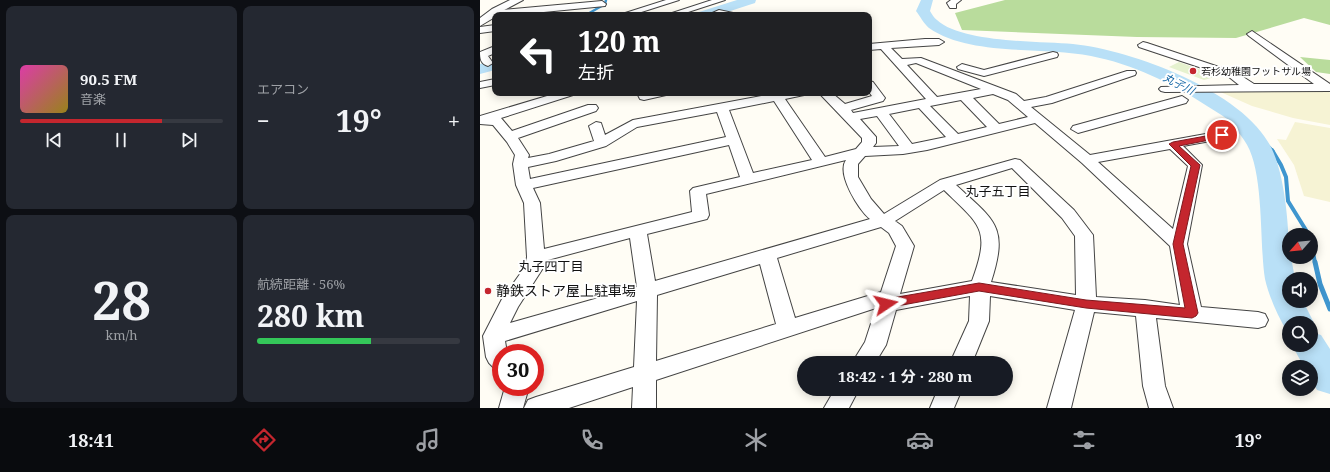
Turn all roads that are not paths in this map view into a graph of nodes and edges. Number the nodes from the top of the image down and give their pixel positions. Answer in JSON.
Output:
{"nodes":[{"id":1,"x":651,"y":0,"type":"edge"},
{"id":2,"x":680,"y":0,"type":"edge"},
{"id":3,"x":721,"y":0,"type":"edge"},
{"id":4,"x":518,"y":1,"type":"edge"},
{"id":5,"x":672,"y":1,"type":"edge"},
{"id":6,"x":602,"y":2,"type":"edge"},
{"id":7,"x":701,"y":6,"type":"junction"},
{"id":8,"x":496,"y":12,"type":"edge"},
{"id":9,"x":510,"y":12,"type":"edge"},
{"id":10,"x":587,"y":12,"type":"edge"},
{"id":11,"x":634,"y":12,"type":"edge"},
{"id":12,"x":680,"y":12,"type":"edge"},
{"id":13,"x":712,"y":12,"type":"edge"},
{"id":14,"x":492,"y":14,"type":"edge"},
{"id":15,"x":480,"y":23,"type":"edge"},
{"id":16,"x":492,"y":28,"type":"edge"},
{"id":17,"x":480,"y":30,"type":"edge"},
{"id":18,"x":1252,"y":34,"type":"dead end"},
{"id":19,"x":939,"y":42,"type":"dead end"},
{"id":20,"x":1142,"y":45,"type":"dead end"},
{"id":21,"x":883,"y":46,"type":"junction"},
{"id":22,"x":872,"y":47,"type":"edge"},
{"id":23,"x":492,"y":50,"type":"edge"},
{"id":24,"x":1053,"y":55,"type":"dead end"},
{"id":25,"x":488,"y":63,"type":"edge"},
{"id":26,"x":898,"y":63,"type":"junction"},
{"id":27,"x":962,"y":67,"type":"dead end"},
{"id":28,"x":1131,"y":73,"type":"dead end"},
{"id":29,"x":492,"y":83,"type":"edge"},
{"id":30,"x":480,"y":85,"type":"edge"},
{"id":31,"x":872,"y":88,"type":"edge"},
{"id":32,"x":1250,"y":88,"type":"junction"},
{"id":33,"x":1328,"y":88,"type":"edge"},
{"id":34,"x":1167,"y":89,"type":"dead end"},
{"id":35,"x":996,"y":90,"type":"junction"},
{"id":36,"x":559,"y":96,"type":"edge"},
{"id":37,"x":783,"y":96,"type":"edge"},
{"id":38,"x":828,"y":96,"type":"edge"},
{"id":39,"x":964,"y":96,"type":"junction"},
{"id":40,"x":777,"y":97,"type":"junction"},
{"id":41,"x":1182,"y":100,"type":"dead end"},
{"id":42,"x":928,"y":102,"type":"junction"},
{"id":43,"x":1022,"y":105,"type":"junction"},
{"id":44,"x":592,"y":108,"type":"dead end"},
{"id":45,"x":722,"y":108,"type":"junction"},
{"id":46,"x":881,"y":112,"type":"junction"},
{"id":47,"x":847,"y":113,"type":"junction"},
{"id":48,"x":1038,"y":118,"type":"junction"},
{"id":49,"x":482,"y":120,"type":"edge"},
{"id":50,"x":596,"y":126,"type":"dead end"},
{"id":51,"x":996,"y":128,"type":"junction"},
{"id":52,"x":1078,"y":129,"type":"dead end"},
{"id":53,"x":1222,"y":135,"type":"dead end"},
{"id":54,"x":510,"y":136,"type":"junction"},
{"id":55,"x":954,"y":138,"type":"junction"},
{"id":56,"x":733,"y":140,"type":"junction"},
{"id":57,"x":600,"y":143,"type":"junction"},
{"id":58,"x":1173,"y":144,"type":"junction"},
{"id":59,"x":908,"y":149,"type":"junction"},
{"id":60,"x":861,"y":152,"type":"junction"},
{"id":61,"x":1087,"y":160,"type":"junction"},
{"id":62,"x":821,"y":162,"type":"junction"},
{"id":63,"x":520,"y":164,"type":"junction"},
{"id":64,"x":748,"y":179,"type":"junction"},
{"id":65,"x":945,"y":183,"type":"junction"},
{"id":66,"x":524,"y":185,"type":"junction"},
{"id":67,"x":886,"y":220,"type":"junction"},
{"id":68,"x":638,"y":231,"type":"junction"},
{"id":69,"x":1178,"y":244,"type":"junction"},
{"id":70,"x":767,"y":255,"type":"junction"},
{"id":71,"x":536,"y":257,"type":"junction"},
{"id":72,"x":980,"y":287,"type":"junction"},
{"id":73,"x":647,"y":291,"type":"junction"},
{"id":74,"x":887,"y":300,"type":"junction"},
{"id":75,"x":1086,"y":304,"type":"junction"},
{"id":76,"x":1145,"y":308,"type":"junction"},
{"id":77,"x":1192,"y":313,"type":"junction"},
{"id":78,"x":1258,"y":320,"type":"dead end"},
{"id":79,"x":788,"y":329,"type":"junction"},
{"id":80,"x":494,"y":336,"type":"junction"},
{"id":81,"x":495,"y":344,"type":"edge"},
{"id":82,"x":868,"y":356,"type":"edge"},
{"id":83,"x":964,"y":356,"type":"edge"},
{"id":84,"x":645,"y":375,"type":"junction"},
{"id":85,"x":514,"y":396,"type":"edge"},
{"id":86,"x":947,"y":396,"type":"edge"},
{"id":87,"x":511,"y":408,"type":"edge"},
{"id":88,"x":536,"y":408,"type":"edge"},
{"id":89,"x":644,"y":408,"type":"edge"},
{"id":90,"x":942,"y":408,"type":"edge"},
{"id":91,"x":1059,"y":408,"type":"edge"},
{"id":92,"x":1161,"y":408,"type":"edge"}],
"edges":[{"from":1,"to":5,"type":"street"},
{"from":2,"to":7,"type":"street"},
{"from":3,"to":7,"type":"street"},
{"from":4,"to":8,"type":"street"},
{"from":5,"to":11,"type":"street"},
{"from":6,"to":9,"type":"street"},
{"from":6,"to":10,"type":"street"},
{"from":7,"to":12,"type":"street"},
{"from":7,"to":13,"type":"street"},
{"from":14,"to":15,"type":"street"},
{"from":16,"to":17,"type":"street"},
{"from":18,"to":33,"type":"street"},
{"from":19,"to":21,"type":"street"},
{"from":20,"to":32,"type":"street"},
{"from":21,"to":22,"type":"street"},
{"from":21,"to":26,"type":"street"},
{"from":23,"to":25,"type":"street"},
{"from":24,"to":27,"type":"street"},
{"from":26,"to":35,"type":"street"},
{"from":26,"to":42,"type":"street"},
{"from":28,"to":43,"type":"street"},
{"from":29,"to":30,"type":"street"},
{"from":31,"to":47,"type":"street"},
{"from":32,"to":33,"type":"street"},
{"from":32,"to":34,"type":"street"},
{"from":35,"to":39,"type":"street"},
{"from":35,"to":43,"type":"street"},
{"from":36,"to":49,"type":"street"},
{"from":37,"to":40,"type":"street"},
{"from":38,"to":47,"type":"street"},
{"from":39,"to":42,"type":"street"},
{"from":39,"to":51,"type":"street"},
{"from":40,"to":45,"type":"street"},
{"from":40,"to":62,"type":"street"},
{"from":41,"to":52,"type":"street"},
{"from":42,"to":46,"type":"street"},
{"from":42,"to":55,"type":"street"},
{"from":43,"to":48,"type":"street"},
{"from":44,"to":54,"type":"street"},
{"from":45,"to":56,"type":"street"},
{"from":45,"to":57,"type":"street"},
{"from":46,"to":47,"type":"street"},
{"from":46,"to":59,"type":"street"},
{"from":47,"to":60,"type":"street"},
{"from":48,"to":51,"type":"street"},
{"from":48,"to":61,"type":"street"},
{"from":49,"to":54,"type":"street"},
{"from":50,"to":57,"type":"street"},
{"from":51,"to":55,"type":"street"},
{"from":53,"to":58,"type":"street"},
{"from":54,"to":63,"type":"street"},
{"from":55,"to":59,"type":"street"},
{"from":56,"to":64,"type":"street"},
{"from":56,"to":66,"type":"street"},
{"from":57,"to":63,"type":"street"},
{"from":58,"to":61,"type":"street"},
{"from":58,"to":69,"type":"street"},
{"from":59,"to":60,"type":"street"},
{"from":60,"to":62,"type":"street"},
{"from":60,"to":67,"type":"street"},
{"from":61,"to":69,"type":"street"},
{"from":62,"to":64,"type":"street"},
{"from":63,"to":66,"type":"street"},
{"from":64,"to":68,"type":"street"},
{"from":65,"to":67,"type":"street"},
{"from":65,"to":72,"type":"street"},
{"from":65,"to":75,"type":"street"},
{"from":66,"to":71,"type":"street"},
{"from":67,"to":70,"type":"street"},
{"from":67,"to":74,"type":"street"},
{"from":68,"to":71,"type":"street"},
{"from":68,"to":73,"type":"street"},
{"from":69,"to":77,"type":"street"},
{"from":70,"to":73,"type":"street"},
{"from":70,"to":79,"type":"street"},
{"from":71,"to":80,"type":"street"},
{"from":72,"to":74,"type":"street"},
{"from":72,"to":75,"type":"street"},
{"from":72,"to":83,"type":"street"},
{"from":73,"to":80,"type":"street"},
{"from":73,"to":84,"type":"street"},
{"from":74,"to":79,"type":"street"},
{"from":74,"to":82,"type":"street"},
{"from":75,"to":76,"type":"street"},
{"from":75,"to":91,"type":"street"},
{"from":76,"to":77,"type":"street"},
{"from":76,"to":92,"type":"street"},
{"from":77,"to":78,"type":"street"},
{"from":79,"to":84,"type":"street"},
{"from":80,"to":81,"type":"street"},
{"from":84,"to":88,"type":"street"},
{"from":84,"to":89,"type":"street"},
{"from":85,"to":87,"type":"street"},
{"from":86,"to":90,"type":"street"}]}
